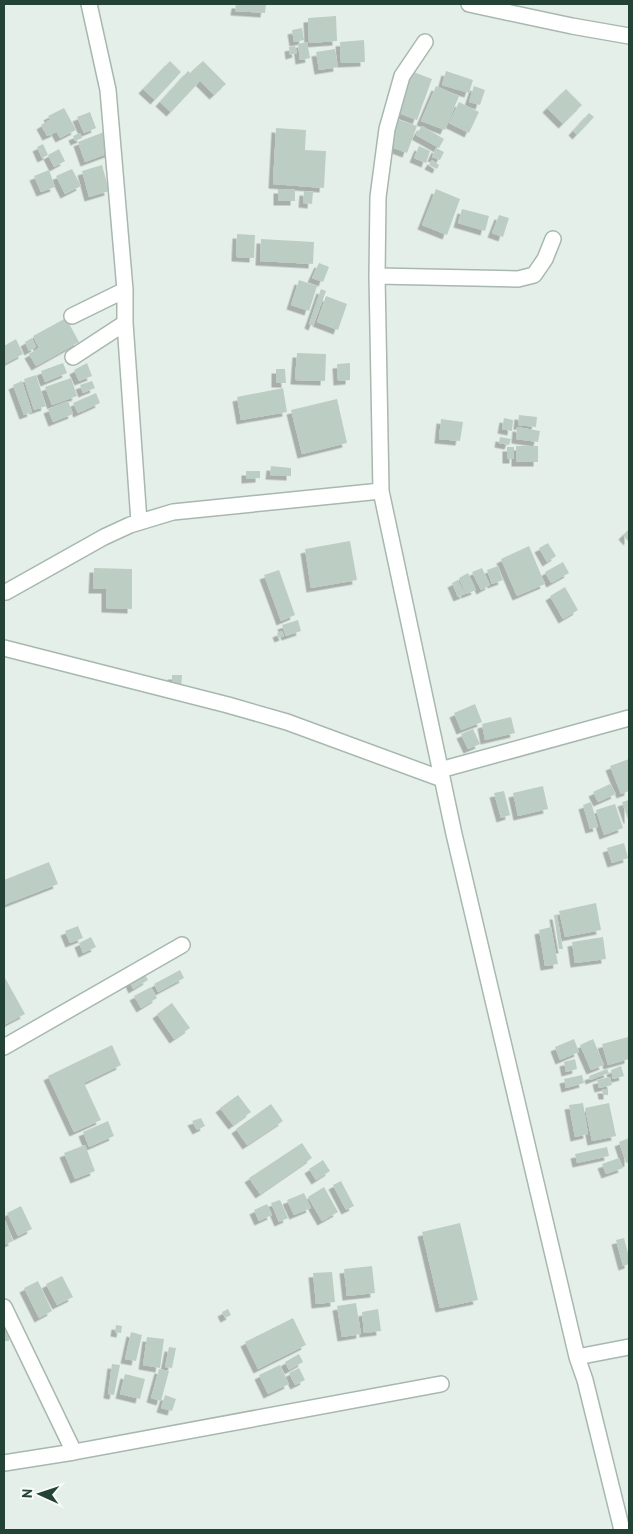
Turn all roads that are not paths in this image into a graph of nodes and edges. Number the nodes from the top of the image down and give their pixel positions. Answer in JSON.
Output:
{"nodes":[{"id":1,"x":89,"y":4,"type":"edge"},
{"id":2,"x":469,"y":4,"type":"edge"},
{"id":3,"x":629,"y":36,"type":"edge"},
{"id":4,"x":425,"y":42,"type":"dead end"},
{"id":5,"x":553,"y":239,"type":"dead end"},
{"id":6,"x":378,"y":276,"type":"junction"},
{"id":7,"x":125,"y":290,"type":"junction"},
{"id":8,"x":72,"y":316,"type":"dead end"},
{"id":9,"x":126,"y":323,"type":"junction"},
{"id":10,"x":73,"y":357,"type":"dead end"},
{"id":11,"x":381,"y":491,"type":"junction"},
{"id":12,"x":138,"y":522,"type":"junction"},
{"id":13,"x":6,"y":592,"type":"dead end"},
{"id":14,"x":4,"y":648,"type":"edge"},
{"id":15,"x":629,"y":718,"type":"edge"},
{"id":16,"x":441,"y":774,"type":"junction"},
{"id":17,"x":182,"y":945,"type":"dead end"},
{"id":18,"x":4,"y":1047,"type":"edge"},
{"id":19,"x":4,"y":1307,"type":"edge"},
{"id":20,"x":629,"y":1346,"type":"edge"},
{"id":21,"x":577,"y":1357,"type":"junction"},
{"id":22,"x":441,"y":1384,"type":"dead end"},
{"id":23,"x":74,"y":1452,"type":"junction"},
{"id":24,"x":4,"y":1463,"type":"edge"},
{"id":25,"x":622,"y":1530,"type":"edge"}],
"edges":[{"from":1,"to":7,"type":"street"},
{"from":2,"to":3,"type":"street"},
{"from":4,"to":6,"type":"street"},
{"from":5,"to":6,"type":"street"},
{"from":6,"to":11,"type":"street"},
{"from":7,"to":8,"type":"street"},
{"from":7,"to":9,"type":"street"},
{"from":9,"to":10,"type":"street"},
{"from":9,"to":12,"type":"street"},
{"from":11,"to":12,"type":"street"},
{"from":11,"to":16,"type":"street"},
{"from":12,"to":13,"type":"street"},
{"from":14,"to":16,"type":"street"},
{"from":15,"to":16,"type":"street"},
{"from":16,"to":21,"type":"street"},
{"from":17,"to":18,"type":"street"},
{"from":19,"to":23,"type":"street"},
{"from":20,"to":21,"type":"street"},
{"from":21,"to":25,"type":"street"},
{"from":22,"to":23,"type":"street"},
{"from":23,"to":24,"type":"street"}]}
